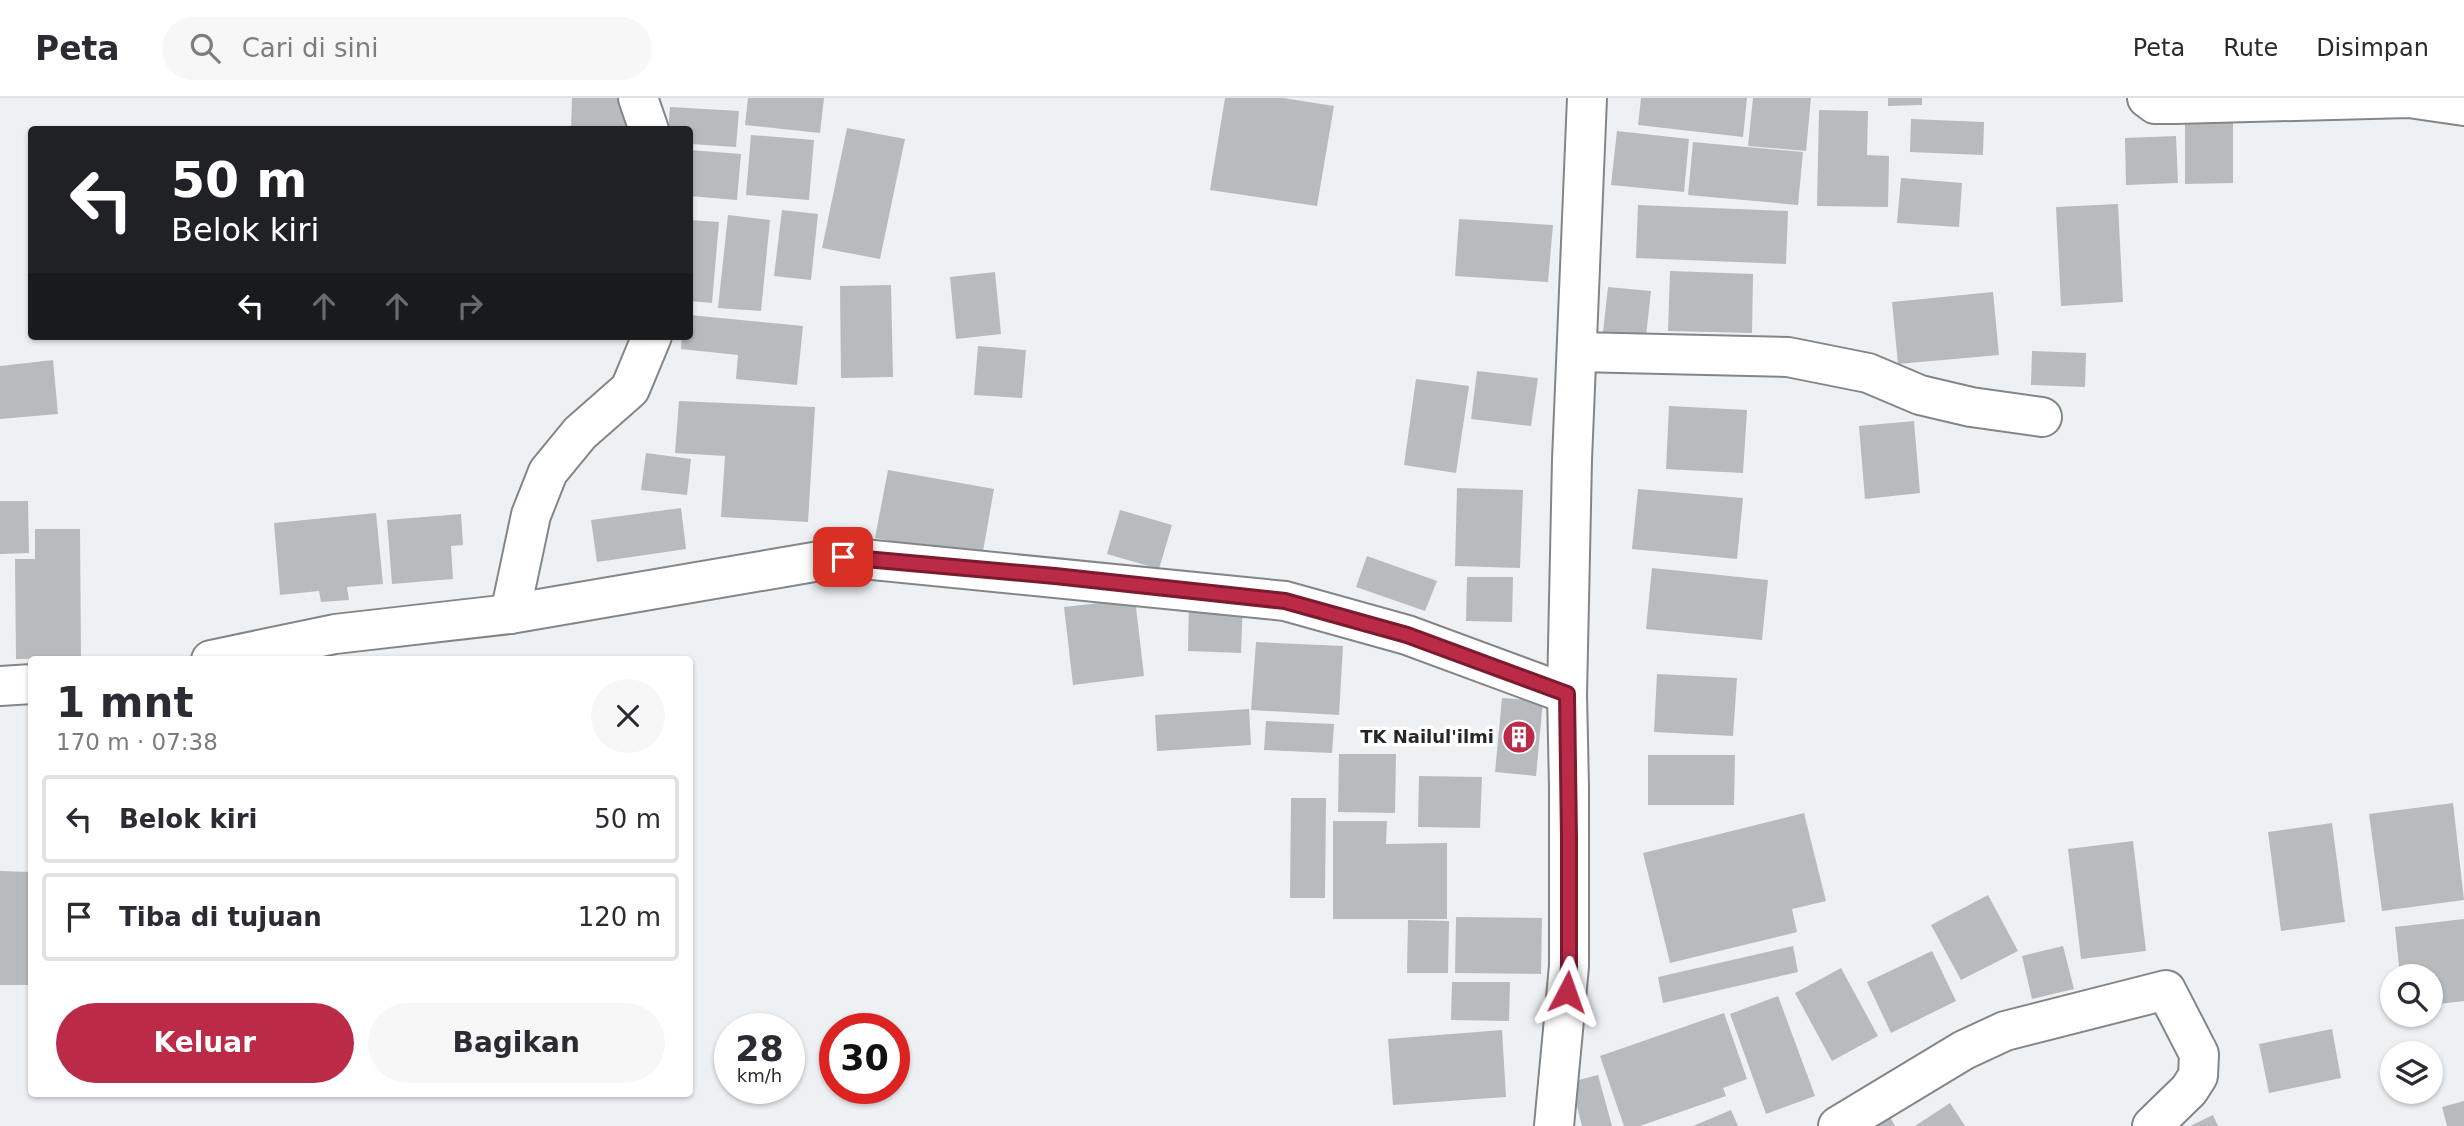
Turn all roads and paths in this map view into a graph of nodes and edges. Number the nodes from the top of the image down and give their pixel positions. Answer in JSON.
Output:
{"nodes":[{"id":1,"x":638,"y":98,"type":"edge"},
{"id":2,"x":1587,"y":98,"type":"edge"},
{"id":3,"x":2147,"y":98,"type":"edge"},
{"id":4,"x":2464,"y":106,"type":"edge"},
{"id":5,"x":648,"y":126,"type":"edge"},
{"id":6,"x":650,"y":340,"type":"edge"},
{"id":7,"x":1577,"y":352,"type":"junction"},
{"id":8,"x":2042,"y":417,"type":"dead end"},
{"id":9,"x":510,"y":614,"type":"junction"},
{"id":10,"x":230,"y":656,"type":"edge"},
{"id":11,"x":28,"y":684,"type":"edge"},
{"id":12,"x":0,"y":686,"type":"edge"},
{"id":13,"x":1567,"y":694,"type":"junction"},
{"id":14,"x":1554,"y":1126,"type":"edge"},
{"id":15,"x":1838,"y":1126,"type":"edge"},
{"id":16,"x":2152,"y":1126,"type":"edge"}],
"edges":[{"from":1,"to":5,"type":"street"},
{"from":2,"to":7,"type":"street"},
{"from":3,"to":4,"type":"street"},
{"from":6,"to":9,"type":"street"},
{"from":7,"to":8,"type":"street"},
{"from":7,"to":13,"type":"street"},
{"from":9,"to":10,"type":"street"},
{"from":9,"to":13,"type":"street"},
{"from":11,"to":12,"type":"street"},
{"from":13,"to":14,"type":"street"},
{"from":15,"to":16,"type":"street"}]}
